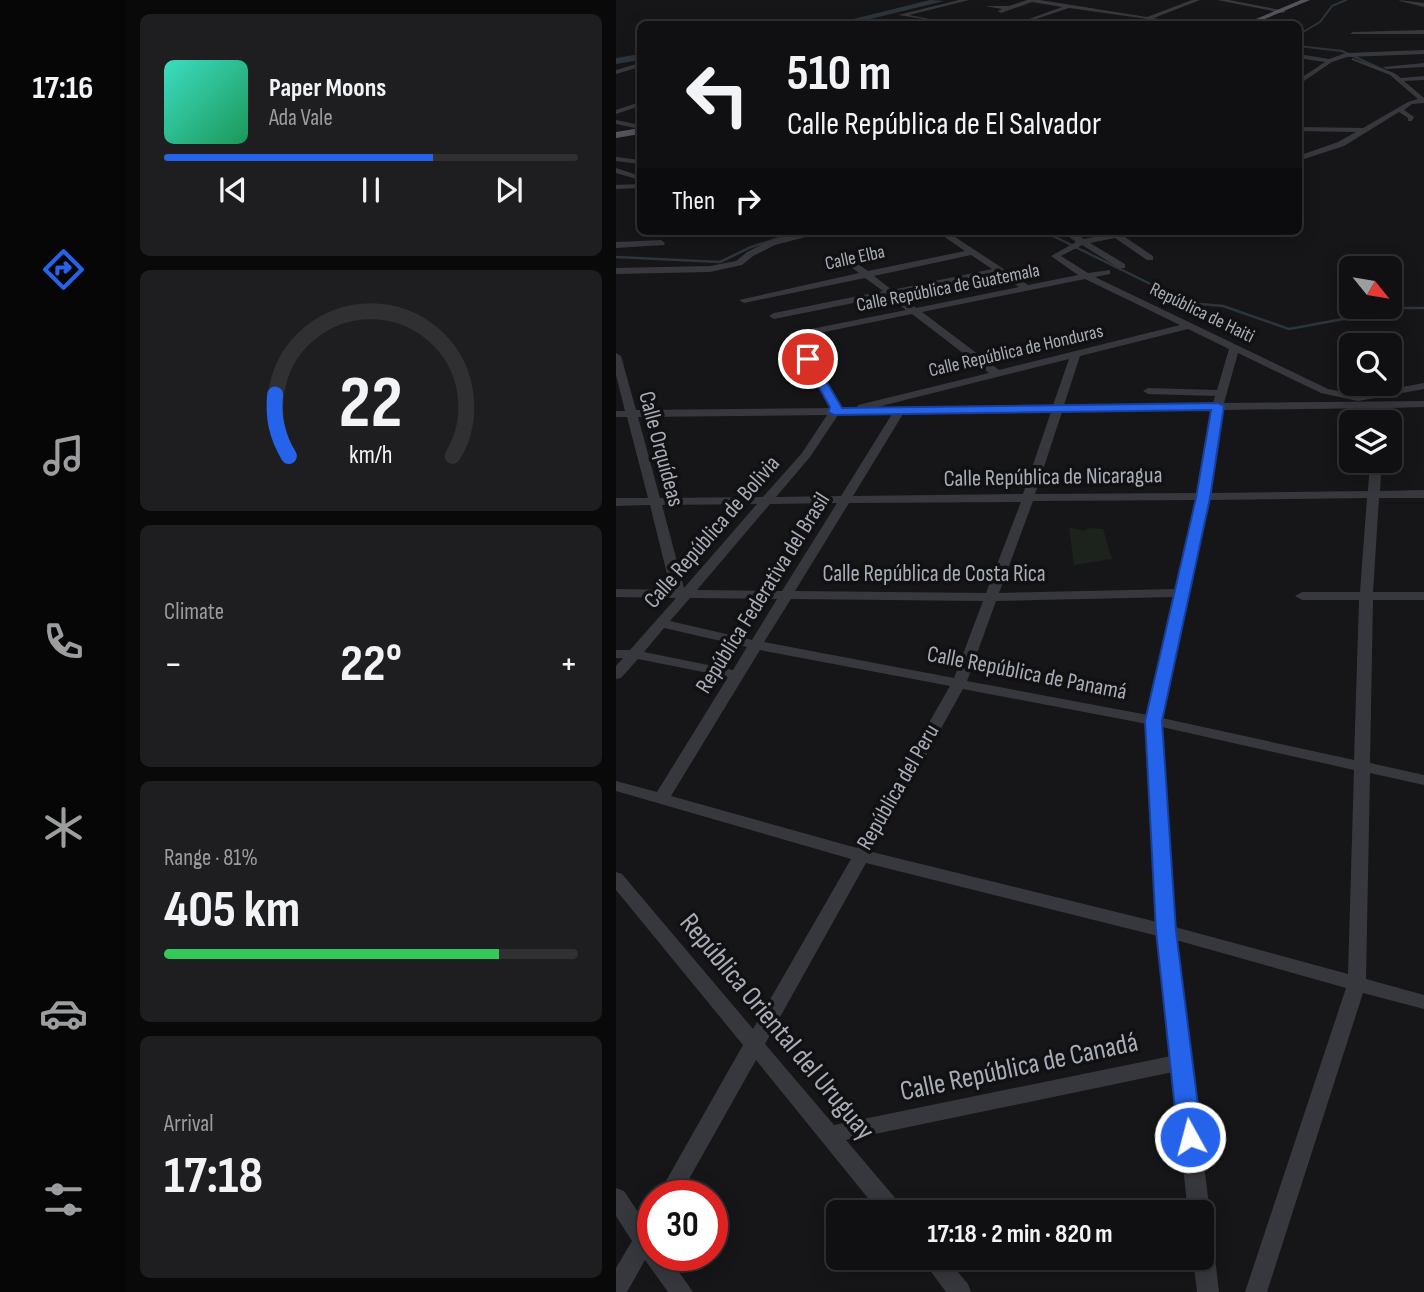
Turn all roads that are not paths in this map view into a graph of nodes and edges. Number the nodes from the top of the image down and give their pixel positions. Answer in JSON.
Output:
{"nodes":[{"id":1,"x":966,"y":0,"type":"edge"},
{"id":2,"x":1031,"y":0,"type":"edge"},
{"id":3,"x":1089,"y":0,"type":"edge"},
{"id":4,"x":1197,"y":0,"type":"edge"},
{"id":5,"x":1220,"y":0,"type":"edge"},
{"id":6,"x":1307,"y":0,"type":"edge"},
{"id":7,"x":1317,"y":0,"type":"edge"},
{"id":8,"x":1402,"y":0,"type":"edge"},
{"id":9,"x":950,"y":1,"type":"edge"},
{"id":10,"x":1424,"y":5,"type":"edge"},
{"id":11,"x":988,"y":6,"type":"dead end"},
{"id":12,"x":1069,"y":6,"type":"junction"},
{"id":13,"x":1009,"y":8,"type":"junction"},
{"id":14,"x":1001,"y":11,"type":"dead end"},
{"id":15,"x":1283,"y":11,"type":"junction"},
{"id":16,"x":923,"y":19,"type":"junction"},
{"id":17,"x":1147,"y":19,"type":"junction"},
{"id":18,"x":916,"y":21,"type":"edge"},
{"id":19,"x":935,"y":21,"type":"edge"},
{"id":20,"x":1026,"y":21,"type":"edge"},
{"id":21,"x":1141,"y":21,"type":"edge"},
{"id":22,"x":1161,"y":21,"type":"edge"},
{"id":23,"x":1256,"y":21,"type":"edge"},
{"id":24,"x":1267,"y":21,"type":"edge"},
{"id":25,"x":1401,"y":26,"type":"dead end"},
{"id":26,"x":1409,"y":32,"type":"junction"},
{"id":27,"x":1424,"y":32,"type":"edge"},
{"id":28,"x":1353,"y":34,"type":"dead end"},
{"id":29,"x":1424,"y":43,"type":"edge"},
{"id":30,"x":1354,"y":46,"type":"dead end"},
{"id":31,"x":1424,"y":52,"type":"edge"},
{"id":32,"x":1372,"y":54,"type":"junction"},
{"id":33,"x":1302,"y":57,"type":"edge"},
{"id":34,"x":1347,"y":57,"type":"junction"},
{"id":35,"x":1330,"y":61,"type":"junction"},
{"id":36,"x":1424,"y":65,"type":"edge"},
{"id":37,"x":637,"y":66,"type":"edge"},
{"id":38,"x":1386,"y":67,"type":"dead end"},
{"id":39,"x":616,"y":72,"type":"edge"},
{"id":40,"x":1424,"y":78,"type":"edge"},
{"id":41,"x":1403,"y":79,"type":"dead end"},
{"id":42,"x":1302,"y":80,"type":"edge"},
{"id":43,"x":1423,"y":96,"type":"edge"},
{"id":44,"x":637,"y":105,"type":"edge"},
{"id":45,"x":1400,"y":110,"type":"junction"},
{"id":46,"x":616,"y":112,"type":"edge"},
{"id":47,"x":1410,"y":120,"type":"dead end"},
{"id":48,"x":616,"y":122,"type":"edge"},
{"id":49,"x":1302,"y":129,"type":"edge"},
{"id":50,"x":637,"y":130,"type":"edge"},
{"id":51,"x":1363,"y":130,"type":"junction"},
{"id":52,"x":637,"y":132,"type":"edge"},
{"id":53,"x":616,"y":137,"type":"edge"},
{"id":54,"x":1302,"y":155,"type":"edge"},
{"id":55,"x":616,"y":159,"type":"edge"},
{"id":56,"x":637,"y":162,"type":"edge"},
{"id":57,"x":616,"y":170,"type":"edge"},
{"id":58,"x":637,"y":177,"type":"edge"},
{"id":59,"x":637,"y":186,"type":"edge"},
{"id":60,"x":616,"y":187,"type":"edge"},
{"id":61,"x":789,"y":235,"type":"edge"},
{"id":62,"x":946,"y":235,"type":"edge"},
{"id":63,"x":1070,"y":235,"type":"edge"},
{"id":64,"x":1108,"y":235,"type":"edge"},
{"id":65,"x":1117,"y":235,"type":"edge"},
{"id":66,"x":661,"y":243,"type":"dead end"},
{"id":67,"x":1080,"y":244,"type":"junction"},
{"id":68,"x":616,"y":245,"type":"edge"},
{"id":69,"x":974,"y":252,"type":"junction"},
{"id":70,"x":842,"y":256,"type":"dead end"},
{"id":71,"x":1150,"y":258,"type":"dead end"},
{"id":72,"x":1122,"y":266,"type":"dead end"},
{"id":73,"x":616,"y":271,"type":"edge"},
{"id":74,"x":998,"y":271,"type":"junction"},
{"id":75,"x":1107,"y":272,"type":"dead end"},
{"id":76,"x":864,"y":274,"type":"junction"},
{"id":77,"x":1089,"y":278,"type":"junction"},
{"id":78,"x":1028,"y":289,"type":"junction"},
{"id":79,"x":886,"y":292,"type":"junction"},
{"id":80,"x":744,"y":300,"type":"dead end"},
{"id":81,"x":915,"y":312,"type":"junction"},
{"id":82,"x":774,"y":317,"type":"dead end"},
{"id":83,"x":1190,"y":326,"type":"junction"},
{"id":84,"x":1234,"y":348,"type":"junction"},
{"id":85,"x":616,"y":356,"type":"edge"},
{"id":86,"x":1075,"y":356,"type":"junction"},
{"id":87,"x":996,"y":373,"type":"junction"},
{"id":88,"x":1424,"y":386,"type":"edge"},
{"id":89,"x":1148,"y":391,"type":"dead end"},
{"id":90,"x":1222,"y":393,"type":"junction"},
{"id":91,"x":1337,"y":400,"type":"junction"},
{"id":92,"x":1358,"y":401,"type":"junction"},
{"id":93,"x":1384,"y":404,"type":"junction"},
{"id":94,"x":1424,"y":404,"type":"edge"},
{"id":95,"x":1218,"y":406,"type":"junction"},
{"id":96,"x":1058,"y":408,"type":"junction"},
{"id":97,"x":1383,"y":410,"type":"edge"},
{"id":98,"x":834,"y":412,"type":"junction"},
{"id":99,"x":852,"y":412,"type":"junction"},
{"id":100,"x":899,"y":412,"type":"junction"},
{"id":101,"x":616,"y":414,"type":"edge"},
{"id":102,"x":630,"y":414,"type":"junction"},
{"id":103,"x":1374,"y":473,"type":"edge"},
{"id":104,"x":1372,"y":494,"type":"junction"},
{"id":105,"x":1424,"y":494,"type":"edge"},
{"id":106,"x":1028,"y":498,"type":"junction"},
{"id":107,"x":1203,"y":498,"type":"junction"},
{"id":108,"x":767,"y":501,"type":"junction"},
{"id":109,"x":845,"y":501,"type":"junction"},
{"id":110,"x":616,"y":502,"type":"edge"},
{"id":111,"x":653,"y":502,"type":"junction"},
{"id":112,"x":616,"y":593,"type":"edge"},
{"id":113,"x":1181,"y":593,"type":"junction"},
{"id":114,"x":683,"y":594,"type":"junction"},
{"id":115,"x":788,"y":594,"type":"junction"},
{"id":116,"x":1302,"y":596,"type":"dead end"},
{"id":117,"x":1369,"y":596,"type":"junction"},
{"id":118,"x":1424,"y":596,"type":"edge"},
{"id":119,"x":991,"y":597,"type":"junction"},
{"id":120,"x":662,"y":623,"type":"junction"},
{"id":121,"x":756,"y":645,"type":"junction"},
{"id":122,"x":616,"y":654,"type":"edge"},
{"id":123,"x":635,"y":654,"type":"junction"},
{"id":124,"x":616,"y":675,"type":"edge"},
{"id":125,"x":738,"y":675,"type":"junction"},
{"id":126,"x":959,"y":683,"type":"junction"},
{"id":127,"x":1154,"y":721,"type":"junction"},
{"id":128,"x":1363,"y":768,"type":"junction"},
{"id":129,"x":1424,"y":780,"type":"edge"},
{"id":130,"x":616,"y":786,"type":"edge"},
{"id":131,"x":663,"y":797,"type":"junction"},
{"id":132,"x":859,"y":855,"type":"junction"},
{"id":133,"x":618,"y":886,"type":"edge"},
{"id":134,"x":1166,"y":931,"type":"junction"},
{"id":135,"x":1357,"y":983,"type":"junction"},
{"id":136,"x":1424,"y":1002,"type":"edge"},
{"id":137,"x":754,"y":1046,"type":"junction"},
{"id":138,"x":1181,"y":1062,"type":"junction"},
{"id":139,"x":828,"y":1135,"type":"junction"},
{"id":140,"x":678,"y":1180,"type":"edge"},
{"id":141,"x":616,"y":1198,"type":"edge"},
{"id":142,"x":883,"y":1200,"type":"edge"},
{"id":143,"x":1197,"y":1200,"type":"edge"},
{"id":144,"x":637,"y":1226,"type":"edge"},
{"id":145,"x":637,"y":1262,"type":"edge"},
{"id":146,"x":942,"y":1270,"type":"edge"},
{"id":147,"x":1205,"y":1270,"type":"edge"},
{"id":148,"x":668,"y":1271,"type":"edge"},
{"id":149,"x":616,"y":1289,"type":"edge"},
{"id":150,"x":682,"y":1292,"type":"edge"},
{"id":151,"x":960,"y":1292,"type":"edge"},
{"id":152,"x":1208,"y":1292,"type":"edge"},
{"id":153,"x":1256,"y":1292,"type":"edge"}],
"edges":[{"from":1,"to":9,"type":"street"},
{"from":2,"to":12,"type":"street"},
{"from":2,"to":13,"type":"street"},
{"from":3,"to":12,"type":"street"},
{"from":4,"to":17,"type":"street"},
{"from":5,"to":15,"type":"street"},
{"from":6,"to":15,"type":"main road"},
{"from":7,"to":24,"type":"main road"},
{"from":8,"to":10,"type":"street"},
{"from":9,"to":16,"type":"street"},
{"from":11,"to":13,"type":"street"},
{"from":12,"to":17,"type":"street"},
{"from":12,"to":20,"type":"street"},
{"from":13,"to":14,"type":"street"},
{"from":15,"to":23,"type":"main road"},
{"from":16,"to":18,"type":"street"},
{"from":16,"to":19,"type":"street"},
{"from":17,"to":21,"type":"street"},
{"from":17,"to":22,"type":"street"},
{"from":25,"to":26,"type":"street"},
{"from":26,"to":27,"type":"street"},
{"from":26,"to":28,"type":"street"},
{"from":26,"to":29,"type":"street"},
{"from":30,"to":32,"type":"street"},
{"from":31,"to":32,"type":"street"},
{"from":32,"to":34,"type":"street"},
{"from":33,"to":35,"type":"street"},
{"from":34,"to":35,"type":"street"},
{"from":34,"to":43,"type":"street"},
{"from":35,"to":42,"type":"street"},
{"from":36,"to":38,"type":"street"},
{"from":37,"to":39,"type":"street"},
{"from":40,"to":41,"type":"street"},
{"from":43,"to":45,"type":"street"},
{"from":44,"to":46,"type":"street"},
{"from":45,"to":47,"type":"street"},
{"from":45,"to":51,"type":"street"},
{"from":48,"to":50,"type":"street"},
{"from":49,"to":51,"type":"street"},
{"from":51,"to":54,"type":"street"},
{"from":52,"to":53,"type":"main road"},
{"from":55,"to":56,"type":"street"},
{"from":57,"to":58,"type":"street"},
{"from":59,"to":60,"type":"street"},
{"from":61,"to":73,"type":"street"},
{"from":62,"to":69,"type":"street"},
{"from":63,"to":67,"type":"street"},
{"from":64,"to":67,"type":"street"},
{"from":65,"to":71,"type":"street"},
{"from":66,"to":68,"type":"street"},
{"from":67,"to":72,"type":"street"},
{"from":67,"to":77,"type":"street","name":"República de Haiti"},
{"from":69,"to":74,"type":"street"},
{"from":69,"to":76,"type":"street","name":"Calle Elba"},
{"from":70,"to":76,"type":"street"},
{"from":74,"to":78,"type":"street"},
{"from":74,"to":79,"type":"street"},
{"from":75,"to":77,"type":"street","name":"Calle República de Guatemala"},
{"from":76,"to":79,"type":"street"},
{"from":76,"to":80,"type":"street","name":"Calle Elba"},
{"from":77,"to":78,"type":"street","name":"Calle República de Guatemala"},
{"from":77,"to":83,"type":"street","name":"República de Haiti"},
{"from":78,"to":81,"type":"street","name":"Calle República de Guatemala"},
{"from":79,"to":81,"type":"street"},
{"from":79,"to":82,"type":"street"},
{"from":81,"to":87,"type":"street"},
{"from":81,"to":98,"type":"street","name":"Calle República de Guatemala"},
{"from":83,"to":84,"type":"street","name":"República de Haiti"},
{"from":83,"to":86,"type":"street","name":"Calle República de Honduras"},
{"from":84,"to":90,"type":"street"},
{"from":84,"to":91,"type":"street","name":"República de Haiti"},
{"from":85,"to":102,"type":"street","name":"Calle Orquídeas"},
{"from":86,"to":87,"type":"street","name":"Calle República de Honduras"},
{"from":86,"to":96,"type":"street","name":"República del Peru"},
{"from":87,"to":99,"type":"street","name":"Calle República de Honduras"},
{"from":88,"to":92,"type":"street"},
{"from":89,"to":90,"type":"street"},
{"from":90,"to":95,"type":"street"},
{"from":91,"to":92,"type":"street"},
{"from":91,"to":95,"type":"street"},
{"from":92,"to":93,"type":"street"},
{"from":93,"to":94,"type":"street"},
{"from":93,"to":97,"type":"street"},
{"from":95,"to":96,"type":"street"},
{"from":95,"to":107,"type":"street"},
{"from":96,"to":100,"type":"street"},
{"from":96,"to":106,"type":"street","name":"República del Peru"},
{"from":98,"to":99,"type":"street"},
{"from":98,"to":102,"type":"street"},
{"from":98,"to":108,"type":"street","name":"Calle República de Bolivia"},
{"from":99,"to":100,"type":"street"},
{"from":100,"to":109,"type":"street","name":"República Federativa del Brasil"},
{"from":101,"to":102,"type":"street"},
{"from":102,"to":111,"type":"street","name":"Calle Orquídeas"},
{"from":103,"to":104,"type":"street"},
{"from":104,"to":105,"type":"street","name":"Calle República de Nicaragua"},
{"from":104,"to":107,"type":"street","name":"Calle República de Nicaragua"},
{"from":104,"to":117,"type":"street"},
{"from":106,"to":107,"type":"street","name":"Calle República de Nicaragua"},
{"from":106,"to":109,"type":"street","name":"Calle República de Nicaragua"},
{"from":106,"to":119,"type":"street","name":"República del Peru"},
{"from":107,"to":113,"type":"street"},
{"from":108,"to":109,"type":"street","name":"Calle República de Nicaragua"},
{"from":108,"to":111,"type":"street","name":"Calle República de Nicaragua"},
{"from":108,"to":114,"type":"street","name":"Calle República de Bolivia"},
{"from":109,"to":115,"type":"street","name":"República Federativa del Brasil"},
{"from":110,"to":111,"type":"street","name":"Calle República de Nicaragua"},
{"from":111,"to":114,"type":"street","name":"Calle Orquídeas"},
{"from":112,"to":114,"type":"street","name":"Calle República de Costa Rica"},
{"from":113,"to":119,"type":"street","name":"Calle República de Costa Rica"},
{"from":113,"to":127,"type":"street"},
{"from":114,"to":115,"type":"street","name":"Calle República de Costa Rica"},
{"from":114,"to":120,"type":"street","name":"Calle República de Bolivia"},
{"from":115,"to":119,"type":"street","name":"Calle República de Costa Rica"},
{"from":115,"to":121,"type":"street","name":"República Federativa del Brasil"},
{"from":116,"to":117,"type":"street"},
{"from":117,"to":118,"type":"street"},
{"from":117,"to":128,"type":"street"},
{"from":119,"to":126,"type":"street","name":"República del Peru"},
{"from":120,"to":121,"type":"street","name":"Calle República de Panamá"},
{"from":120,"to":123,"type":"street","name":"Calle República de Bolivia"},
{"from":121,"to":125,"type":"street","name":"República Federativa del Brasil"},
{"from":121,"to":126,"type":"street","name":"Calle República de Panamá"},
{"from":122,"to":123,"type":"street"},
{"from":123,"to":124,"type":"street","name":"Calle República de Bolivia"},
{"from":123,"to":125,"type":"street"},
{"from":125,"to":131,"type":"street","name":"República Federativa del Brasil"},
{"from":126,"to":127,"type":"street","name":"Calle República de Panamá"},
{"from":126,"to":132,"type":"street","name":"República del Peru"},
{"from":127,"to":128,"type":"street","name":"Calle República de Panamá"},
{"from":127,"to":134,"type":"street"},
{"from":128,"to":129,"type":"street","name":"Calle República de Panamá"},
{"from":128,"to":135,"type":"street"},
{"from":130,"to":131,"type":"street"},
{"from":131,"to":132,"type":"street"},
{"from":132,"to":134,"type":"street"},
{"from":132,"to":137,"type":"street","name":"República del Peru"},
{"from":133,"to":137,"type":"street","name":"República Oriental del Uruguay"},
{"from":134,"to":135,"type":"street"},
{"from":134,"to":138,"type":"street"},
{"from":135,"to":136,"type":"street"},
{"from":135,"to":153,"type":"street"},
{"from":137,"to":139,"type":"street","name":"República Oriental del Uruguay"},
{"from":137,"to":140,"type":"street","name":"República del Peru"},
{"from":138,"to":139,"type":"street","name":"Calle República de Canadá"},
{"from":138,"to":143,"type":"street"},
{"from":139,"to":142,"type":"street","name":"República Oriental del Uruguay"},
{"from":141,"to":144,"type":"street"},
{"from":145,"to":149,"type":"street"},
{"from":146,"to":151,"type":"street"},
{"from":147,"to":152,"type":"street"},
{"from":148,"to":150,"type":"street"}]}
